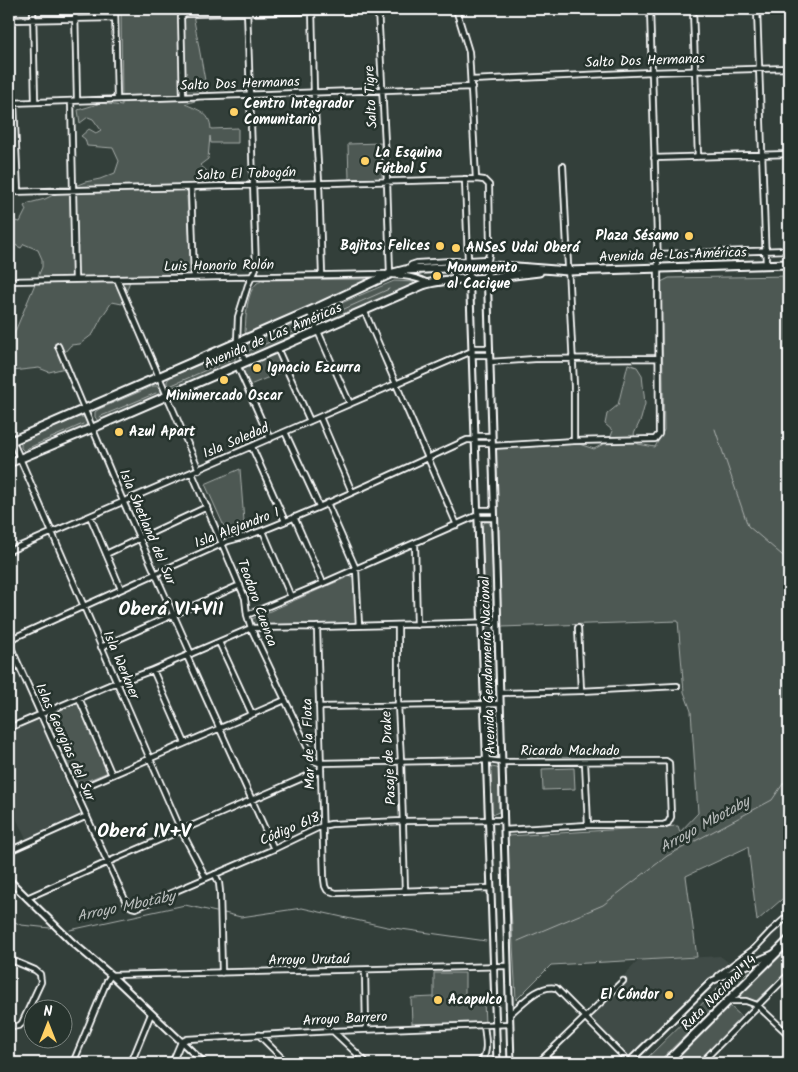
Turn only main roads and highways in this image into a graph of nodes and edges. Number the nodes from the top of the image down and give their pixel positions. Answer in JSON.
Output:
{"nodes":[{"id":1,"x":789,"y":264,"type":"edge"},
{"id":2,"x":556,"y":270,"type":"junction"},
{"id":3,"x":10,"y":438,"type":"edge"},
{"id":4,"x":9,"y":463,"type":"edge"},
{"id":5,"x":789,"y":940,"type":"edge"},
{"id":6,"x":672,"y":1061,"type":"edge"}],
"edges":[{"from":1,"to":2,"type":"main road","name":"Avenida de Las Américas"},
{"from":2,"to":3,"type":"main road","name":"Avenida de Las Américas"},
{"from":2,"to":4,"type":"main road","name":"Avenida de Las Américas"},
{"from":5,"to":6,"type":"main road","name":"Ruta Nacional 14"}]}
